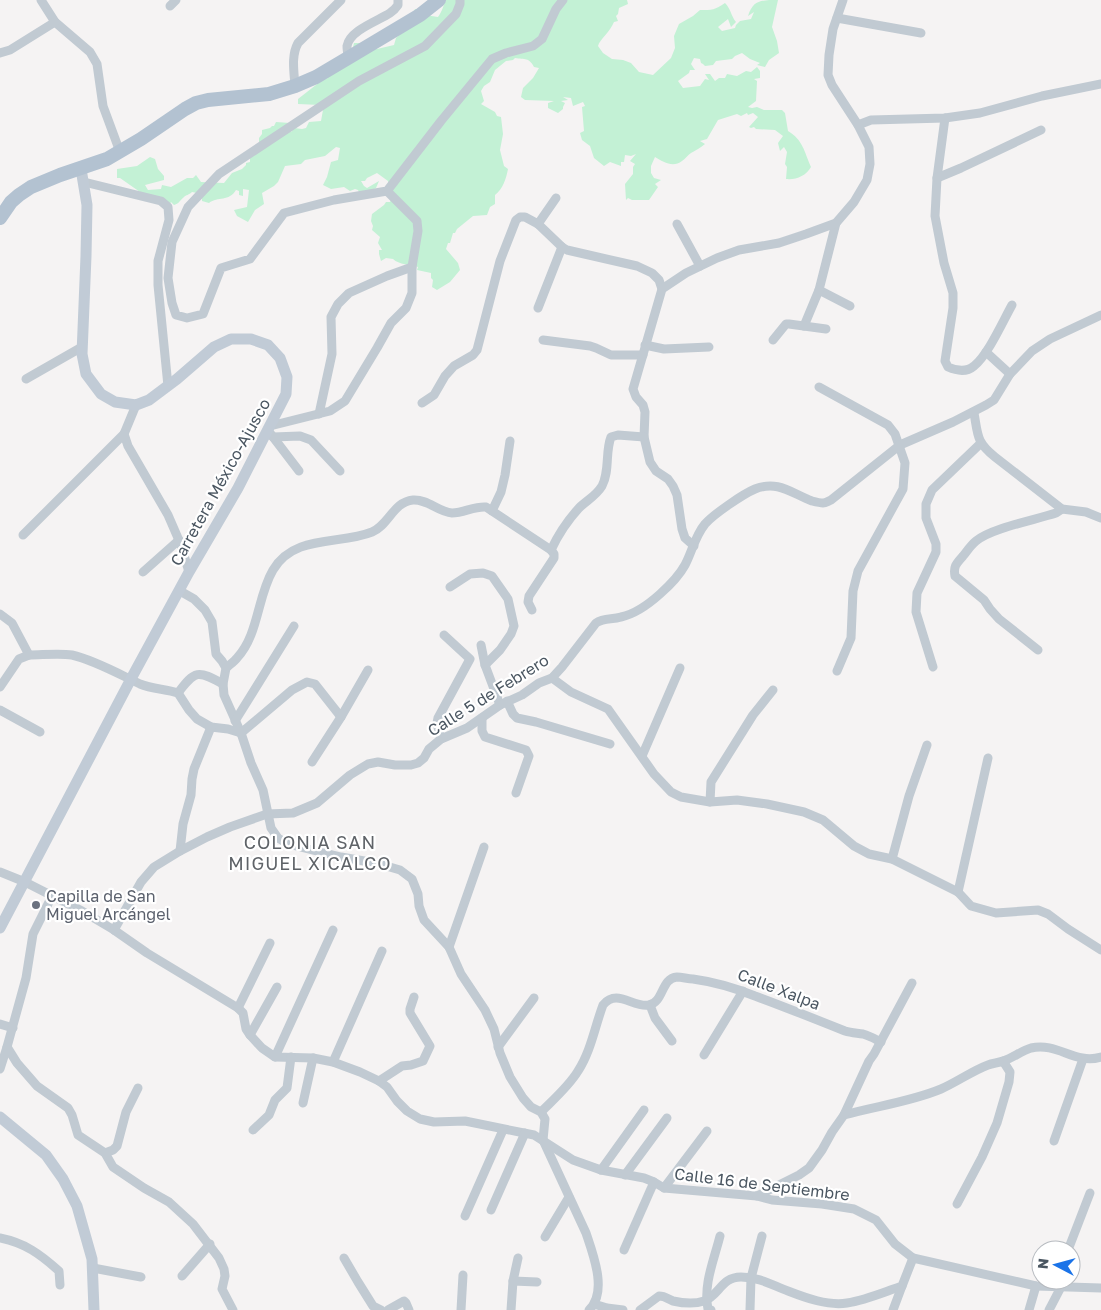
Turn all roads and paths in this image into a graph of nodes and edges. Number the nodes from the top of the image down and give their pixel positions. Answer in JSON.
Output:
{"nodes":[{"id":1,"x":42,"y":0,"type":"edge"},
{"id":2,"x":340,"y":0,"type":"edge"},
{"id":3,"x":398,"y":0,"type":"edge"},
{"id":4,"x":439,"y":0,"type":"edge"},
{"id":5,"x":460,"y":0,"type":"edge"},
{"id":6,"x":563,"y":0,"type":"edge"},
{"id":7,"x":843,"y":0,"type":"edge"},
{"id":8,"x":837,"y":18,"type":"junction"},
{"id":9,"x":55,"y":22,"type":"junction"},
{"id":10,"x":921,"y":33,"type":"dead end"},
{"id":11,"x":0,"y":53,"type":"edge"},
{"id":12,"x":348,"y":58,"type":"junction"},
{"id":13,"x":1101,"y":84,"type":"edge"},
{"id":14,"x":295,"y":86,"type":"junction"},
{"id":15,"x":945,"y":118,"type":"junction"},
{"id":16,"x":858,"y":125,"type":"junction"},
{"id":17,"x":1041,"y":130,"type":"dead end"},
{"id":18,"x":120,"y":152,"type":"junction"},
{"id":19,"x":82,"y":175,"type":"junction"},
{"id":20,"x":937,"y":178,"type":"junction"},
{"id":21,"x":388,"y":191,"type":"junction"},
{"id":22,"x":556,"y":198,"type":"dead end"},
{"id":23,"x":0,"y":218,"type":"edge"},
{"id":24,"x":836,"y":223,"type":"junction"},
{"id":25,"x":538,"y":224,"type":"junction"},
{"id":26,"x":677,"y":224,"type":"dead end"},
{"id":27,"x":562,"y":247,"type":"junction"},
{"id":28,"x":700,"y":266,"type":"junction"},
{"id":29,"x":412,"y":267,"type":"junction"},
{"id":30,"x":662,"y":289,"type":"junction"},
{"id":31,"x":819,"y":290,"type":"junction"},
{"id":32,"x":1012,"y":304,"type":"dead end"},
{"id":33,"x":850,"y":306,"type":"dead end"},
{"id":34,"x":538,"y":308,"type":"dead end"},
{"id":35,"x":1101,"y":315,"type":"edge"},
{"id":36,"x":804,"y":326,"type":"junction"},
{"id":37,"x":826,"y":329,"type":"dead end"},
{"id":38,"x":543,"y":340,"type":"dead end"},
{"id":39,"x":773,"y":340,"type":"dead end"},
{"id":40,"x":646,"y":345,"type":"junction"},
{"id":41,"x":82,"y":347,"type":"junction"},
{"id":42,"x":710,"y":347,"type":"dead end"},
{"id":43,"x":986,"y":352,"type":"junction"},
{"id":44,"x":642,"y":356,"type":"junction"},
{"id":45,"x":1010,"y":374,"type":"junction"},
{"id":46,"x":26,"y":379,"type":"dead end"},
{"id":47,"x":168,"y":386,"type":"junction"},
{"id":48,"x":819,"y":387,"type":"dead end"},
{"id":49,"x":422,"y":403,"type":"dead end"},
{"id":50,"x":136,"y":404,"type":"junction"},
{"id":51,"x":974,"y":413,"type":"junction"},
{"id":52,"x":319,"y":414,"type":"junction"},
{"id":53,"x":270,"y":431,"type":"junction"},
{"id":54,"x":124,"y":434,"type":"junction"},
{"id":55,"x":644,"y":437,"type":"junction"},
{"id":56,"x":510,"y":441,"type":"dead end"},
{"id":57,"x":981,"y":443,"type":"junction"},
{"id":58,"x":900,"y":445,"type":"junction"},
{"id":59,"x":299,"y":471,"type":"dead end"},
{"id":60,"x":340,"y":471,"type":"dead end"},
{"id":61,"x":1062,"y":509,"type":"junction"},
{"id":62,"x":492,"y":511,"type":"junction"},
{"id":63,"x":1101,"y":518,"type":"edge"},
{"id":64,"x":23,"y":535,"type":"dead end"},
{"id":65,"x":179,"y":540,"type":"junction"},
{"id":66,"x":694,"y":546,"type":"junction"},
{"id":67,"x":551,"y":550,"type":"junction"},
{"id":68,"x":143,"y":572,"type":"dead end"},
{"id":69,"x":190,"y":572,"type":"junction"},
{"id":70,"x":450,"y":587,"type":"dead end"},
{"id":71,"x":180,"y":591,"type":"junction"},
{"id":72,"x":532,"y":610,"type":"dead end"},
{"id":73,"x":0,"y":614,"type":"edge"},
{"id":74,"x":294,"y":626,"type":"dead end"},
{"id":75,"x":444,"y":635,"type":"dead end"},
{"id":76,"x":481,"y":644,"type":"dead end"},
{"id":77,"x":1038,"y":650,"type":"dead end"},
{"id":78,"x":29,"y":655,"type":"junction"},
{"id":79,"x":485,"y":665,"type":"junction"},
{"id":80,"x":933,"y":667,"type":"dead end"},
{"id":81,"x":226,"y":668,"type":"junction"},
{"id":82,"x":680,"y":668,"type":"dead end"},
{"id":83,"x":368,"y":670,"type":"dead end"},
{"id":84,"x":837,"y":671,"type":"dead end"},
{"id":85,"x":552,"y":678,"type":"junction"},
{"id":86,"x":131,"y":679,"type":"junction"},
{"id":87,"x":223,"y":684,"type":"junction"},
{"id":88,"x":0,"y":687,"type":"edge"},
{"id":89,"x":773,"y":690,"type":"dead end"},
{"id":90,"x":178,"y":693,"type":"junction"},
{"id":91,"x":504,"y":703,"type":"junction"},
{"id":92,"x":0,"y":710,"type":"edge"},
{"id":93,"x":341,"y":717,"type":"junction"},
{"id":94,"x":482,"y":718,"type":"junction"},
{"id":95,"x":235,"y":721,"type":"junction"},
{"id":96,"x":211,"y":727,"type":"junction"},
{"id":97,"x":40,"y":732,"type":"dead end"},
{"id":98,"x":241,"y":734,"type":"junction"},
{"id":99,"x":441,"y":740,"type":"junction"},
{"id":100,"x":610,"y":744,"type":"dead end"},
{"id":101,"x":927,"y":745,"type":"dead end"},
{"id":102,"x":642,"y":756,"type":"junction"},
{"id":103,"x":988,"y":758,"type":"dead end"},
{"id":104,"x":312,"y":762,"type":"dead end"},
{"id":105,"x":516,"y":793,"type":"dead end"},
{"id":106,"x":710,"y":802,"type":"junction"},
{"id":107,"x":268,"y":814,"type":"junction"},
{"id":108,"x":484,"y":847,"type":"dead end"},
{"id":109,"x":180,"y":851,"type":"junction"},
{"id":110,"x":892,"y":859,"type":"junction"},
{"id":111,"x":0,"y":872,"type":"edge"},
{"id":112,"x":25,"y":882,"type":"junction"},
{"id":113,"x":958,"y":892,"type":"junction"},
{"id":114,"x":52,"y":896,"type":"junction"},
{"id":115,"x":0,"y":928,"type":"edge"},
{"id":116,"x":114,"y":930,"type":"junction"},
{"id":117,"x":333,"y":930,"type":"dead end"},
{"id":118,"x":270,"y":943,"type":"dead end"},
{"id":119,"x":450,"y":947,"type":"junction"},
{"id":120,"x":1101,"y":950,"type":"edge"},
{"id":121,"x":382,"y":951,"type":"dead end"},
{"id":122,"x":912,"y":984,"type":"dead end"},
{"id":123,"x":277,"y":987,"type":"dead end"},
{"id":124,"x":744,"y":991,"type":"junction"},
{"id":125,"x":414,"y":997,"type":"dead end"},
{"id":126,"x":534,"y":998,"type":"dead end"},
{"id":127,"x":650,"y":1004,"type":"junction"},
{"id":128,"x":238,"y":1008,"type":"junction"},
{"id":129,"x":0,"y":1024,"type":"edge"},
{"id":130,"x":13,"y":1028,"type":"junction"},
{"id":131,"x":250,"y":1036,"type":"junction"},
{"id":132,"x":672,"y":1041,"type":"dead end"},
{"id":133,"x":881,"y":1042,"type":"junction"},
{"id":134,"x":8,"y":1047,"type":"junction"},
{"id":135,"x":498,"y":1047,"type":"junction"},
{"id":136,"x":704,"y":1055,"type":"dead end"},
{"id":137,"x":275,"y":1056,"type":"junction"},
{"id":138,"x":291,"y":1057,"type":"junction"},
{"id":139,"x":1101,"y":1057,"type":"edge"},
{"id":140,"x":313,"y":1058,"type":"junction"},
{"id":141,"x":1083,"y":1059,"type":"junction"},
{"id":142,"x":1004,"y":1061,"type":"junction"},
{"id":143,"x":333,"y":1062,"type":"junction"},
{"id":144,"x":0,"y":1069,"type":"edge"},
{"id":145,"x":379,"y":1081,"type":"junction"},
{"id":146,"x":138,"y":1088,"type":"dead end"},
{"id":147,"x":303,"y":1103,"type":"dead end"},
{"id":148,"x":644,"y":1110,"type":"dead end"},
{"id":149,"x":541,"y":1112,"type":"junction"},
{"id":150,"x":844,"y":1115,"type":"junction"},
{"id":151,"x":0,"y":1117,"type":"edge"},
{"id":152,"x":667,"y":1118,"type":"dead end"},
{"id":153,"x":253,"y":1130,"type":"dead end"},
{"id":154,"x":503,"y":1130,"type":"junction"},
{"id":155,"x":707,"y":1131,"type":"dead end"},
{"id":156,"x":525,"y":1133,"type":"junction"},
{"id":157,"x":543,"y":1140,"type":"junction"},
{"id":158,"x":1054,"y":1140,"type":"dead end"},
{"id":159,"x":105,"y":1153,"type":"junction"},
{"id":160,"x":601,"y":1170,"type":"junction"},
{"id":161,"x":625,"y":1175,"type":"junction"},
{"id":162,"x":654,"y":1182,"type":"junction"},
{"id":163,"x":664,"y":1188,"type":"junction"},
{"id":164,"x":1090,"y":1193,"type":"dead end"},
{"id":165,"x":757,"y":1196,"type":"junction"},
{"id":166,"x":569,"y":1197,"type":"junction"},
{"id":167,"x":957,"y":1204,"type":"dead end"},
{"id":168,"x":492,"y":1210,"type":"dead end"},
{"id":169,"x":465,"y":1216,"type":"dead end"},
{"id":170,"x":720,"y":1236,"type":"dead end"},
{"id":171,"x":762,"y":1236,"type":"dead end"},
{"id":172,"x":545,"y":1237,"type":"dead end"},
{"id":173,"x":0,"y":1238,"type":"edge"},
{"id":174,"x":1072,"y":1240,"type":"edge"},
{"id":175,"x":210,"y":1244,"type":"junction"},
{"id":176,"x":624,"y":1250,"type":"dead end"},
{"id":177,"x":344,"y":1258,"type":"dead end"},
{"id":178,"x":518,"y":1258,"type":"dead end"},
{"id":179,"x":913,"y":1258,"type":"junction"},
{"id":180,"x":93,"y":1268,"type":"junction"},
{"id":181,"x":463,"y":1275,"type":"dead end"},
{"id":182,"x":182,"y":1276,"type":"dead end"},
{"id":183,"x":141,"y":1277,"type":"dead end"},
{"id":184,"x":751,"y":1278,"type":"junction"},
{"id":185,"x":513,"y":1281,"type":"junction"},
{"id":186,"x":537,"y":1282,"type":"dead end"},
{"id":187,"x":60,"y":1285,"type":"dead end"},
{"id":188,"x":1031,"y":1285,"type":"edge"},
{"id":189,"x":902,"y":1286,"type":"junction"},
{"id":190,"x":1081,"y":1286,"type":"edge"},
{"id":191,"x":1101,"y":1288,"type":"edge"},
{"id":192,"x":1035,"y":1290,"type":"edge"},
{"id":193,"x":1055,"y":1290,"type":"edge"},
{"id":194,"x":676,"y":1306,"type":"edge"},
{"id":195,"x":592,"y":1307,"type":"edge"},
{"id":196,"x":709,"y":1307,"type":"edge"},
{"id":197,"x":846,"y":1307,"type":"edge"},
{"id":198,"x":94,"y":1310,"type":"edge"},
{"id":199,"x":233,"y":1310,"type":"edge"},
{"id":200,"x":381,"y":1310,"type":"edge"},
{"id":201,"x":388,"y":1310,"type":"edge"},
{"id":202,"x":409,"y":1310,"type":"edge"},
{"id":203,"x":460,"y":1310,"type":"edge"},
{"id":204,"x":510,"y":1310,"type":"edge"},
{"id":205,"x":623,"y":1310,"type":"edge"},
{"id":206,"x":640,"y":1310,"type":"edge"},
{"id":207,"x":750,"y":1310,"type":"edge"},
{"id":208,"x":893,"y":1310,"type":"edge"},
{"id":209,"x":1029,"y":1310,"type":"edge"},
{"id":210,"x":1049,"y":1310,"type":"edge"}],
"edges":[{"from":1,"to":9,"type":"street"},
{"from":2,"to":14,"type":"street"},
{"from":3,"to":12,"type":"street"},
{"from":4,"to":12,"type":"main road"},
{"from":5,"to":21,"type":"street"},
{"from":6,"to":21,"type":"street"},
{"from":7,"to":8,"type":"street"},
{"from":8,"to":10,"type":"street"},
{"from":8,"to":16,"type":"street"},
{"from":9,"to":11,"type":"street"},
{"from":9,"to":18,"type":"street"},
{"from":12,"to":14,"type":"main road"},
{"from":13,"to":15,"type":"street"},
{"from":14,"to":18,"type":"main road"},
{"from":15,"to":16,"type":"street"},
{"from":15,"to":20,"type":"street"},
{"from":16,"to":24,"type":"street"},
{"from":17,"to":20,"type":"street"},
{"from":18,"to":19,"type":"main road"},
{"from":19,"to":23,"type":"main road"},
{"from":19,"to":41,"type":"main road"},
{"from":19,"to":47,"type":"street"},
{"from":20,"to":43,"type":"street"},
{"from":21,"to":29,"type":"street"},
{"from":22,"to":25,"type":"street"},
{"from":24,"to":28,"type":"street"},
{"from":24,"to":31,"type":"street"},
{"from":25,"to":27,"type":"street"},
{"from":25,"to":49,"type":"street"},
{"from":26,"to":28,"type":"street"},
{"from":27,"to":30,"type":"street"},
{"from":27,"to":34,"type":"street"},
{"from":28,"to":30,"type":"street"},
{"from":29,"to":52,"type":"street"},
{"from":29,"to":52,"type":"street"},
{"from":30,"to":40,"type":"street"},
{"from":31,"to":33,"type":"street"},
{"from":31,"to":36,"type":"street"},
{"from":32,"to":43,"type":"street"},
{"from":35,"to":45,"type":"street","name":"Calle 5 de Febrero"},
{"from":36,"to":37,"type":"street"},
{"from":36,"to":39,"type":"street"},
{"from":38,"to":44,"type":"street"},
{"from":40,"to":42,"type":"street"},
{"from":40,"to":44,"type":"street"},
{"from":41,"to":46,"type":"street"},
{"from":41,"to":50,"type":"main road"},
{"from":43,"to":45,"type":"street"},
{"from":44,"to":55,"type":"street"},
{"from":45,"to":51,"type":"street","name":"Calle 5 de Febrero"},
{"from":47,"to":50,"type":"main road","name":"Carretera México-Ajusco"},
{"from":47,"to":53,"type":"main road","name":"Carretera México-Ajusco"},
{"from":48,"to":58,"type":"street"},
{"from":50,"to":54,"type":"street"},
{"from":51,"to":57,"type":"street"},
{"from":51,"to":58,"type":"street","name":"Calle 5 de Febrero"},
{"from":52,"to":53,"type":"street"},
{"from":53,"to":59,"type":"street"},
{"from":53,"to":60,"type":"street"},
{"from":53,"to":69,"type":"main road","name":"Carretera México-Ajusco"},
{"from":54,"to":64,"type":"street"},
{"from":54,"to":65,"type":"street"},
{"from":55,"to":66,"type":"street"},
{"from":55,"to":67,"type":"street"},
{"from":56,"to":62,"type":"street"},
{"from":57,"to":61,"type":"street"},
{"from":57,"to":80,"type":"street"},
{"from":58,"to":66,"type":"street","name":"Calle 5 de Febrero"},
{"from":58,"to":84,"type":"street"},
{"from":61,"to":63,"type":"street"},
{"from":61,"to":77,"type":"street"},
{"from":62,"to":67,"type":"street"},
{"from":62,"to":81,"type":"street"},
{"from":65,"to":68,"type":"street"},
{"from":65,"to":69,"type":"street"},
{"from":66,"to":85,"type":"street","name":"Calle 5 de Febrero"},
{"from":67,"to":72,"type":"street"},
{"from":69,"to":71,"type":"main road","name":"Carretera México-Ajusco"},
{"from":70,"to":79,"type":"street"},
{"from":71,"to":81,"type":"street"},
{"from":71,"to":86,"type":"main road","name":"Carretera México-Ajusco"},
{"from":73,"to":78,"type":"street"},
{"from":74,"to":95,"type":"street"},
{"from":75,"to":99,"type":"street"},
{"from":76,"to":79,"type":"street"},
{"from":78,"to":86,"type":"street"},
{"from":78,"to":88,"type":"street"},
{"from":79,"to":91,"type":"street"},
{"from":81,"to":87,"type":"street"},
{"from":82,"to":102,"type":"street"},
{"from":83,"to":93,"type":"street"},
{"from":85,"to":91,"type":"street","name":"Calle 5 de Febrero"},
{"from":85,"to":102,"type":"street"},
{"from":86,"to":90,"type":"street"},
{"from":86,"to":112,"type":"main road","name":"Carretera México-Ajusco"},
{"from":87,"to":90,"type":"street"},
{"from":87,"to":95,"type":"street"},
{"from":89,"to":106,"type":"street"},
{"from":90,"to":96,"type":"street"},
{"from":91,"to":94,"type":"street","name":"Calle 5 de Febrero"},
{"from":91,"to":100,"type":"street"},
{"from":92,"to":97,"type":"street"},
{"from":93,"to":98,"type":"street"},
{"from":93,"to":104,"type":"street"},
{"from":94,"to":99,"type":"street","name":"Calle 5 de Febrero"},
{"from":94,"to":105,"type":"street"},
{"from":95,"to":98,"type":"street"},
{"from":96,"to":98,"type":"street"},
{"from":96,"to":109,"type":"street"},
{"from":98,"to":107,"type":"street"},
{"from":99,"to":107,"type":"street","name":"Calle 5 de Febrero"},
{"from":101,"to":110,"type":"street"},
{"from":102,"to":106,"type":"street"},
{"from":103,"to":113,"type":"street"},
{"from":106,"to":110,"type":"street"},
{"from":107,"to":109,"type":"street","name":"Calle 5 de Febrero"},
{"from":107,"to":119,"type":"street"},
{"from":108,"to":119,"type":"street"},
{"from":109,"to":116,"type":"street","name":"Calle 5 de Febrero"},
{"from":110,"to":113,"type":"street"},
{"from":111,"to":112,"type":"street"},
{"from":112,"to":114,"type":"street"},
{"from":112,"to":115,"type":"main road","name":"Carretera México-Ajusco"},
{"from":113,"to":120,"type":"street"},
{"from":114,"to":116,"type":"street"},
{"from":114,"to":130,"type":"street"},
{"from":116,"to":128,"type":"street"},
{"from":117,"to":137,"type":"street"},
{"from":118,"to":128,"type":"street"},
{"from":119,"to":135,"type":"street"},
{"from":121,"to":143,"type":"street"},
{"from":122,"to":133,"type":"street"},
{"from":123,"to":131,"type":"street"},
{"from":124,"to":127,"type":"street","name":"Calle Xalpa"},
{"from":124,"to":133,"type":"street","name":"Calle Xalpa"},
{"from":124,"to":136,"type":"street"},
{"from":125,"to":145,"type":"street"},
{"from":126,"to":135,"type":"street"},
{"from":127,"to":132,"type":"street"},
{"from":127,"to":149,"type":"street"},
{"from":128,"to":131,"type":"street"},
{"from":129,"to":130,"type":"street"},
{"from":130,"to":134,"type":"street"},
{"from":131,"to":137,"type":"street"},
{"from":133,"to":150,"type":"street"},
{"from":134,"to":144,"type":"street"},
{"from":134,"to":159,"type":"street"},
{"from":135,"to":149,"type":"street"},
{"from":137,"to":138,"type":"street","name":"Calle 16 de Septiembre"},
{"from":138,"to":140,"type":"street","name":"Calle 16 de Septiembre"},
{"from":138,"to":153,"type":"street"},
{"from":139,"to":141,"type":"street"},
{"from":140,"to":143,"type":"street","name":"Calle 16 de Septiembre"},
{"from":140,"to":147,"type":"street"},
{"from":141,"to":142,"type":"street"},
{"from":141,"to":158,"type":"street"},
{"from":142,"to":150,"type":"street"},
{"from":142,"to":167,"type":"street"},
{"from":143,"to":145,"type":"street","name":"Calle 16 de Septiembre"},
{"from":145,"to":154,"type":"street","name":"Calle 16 de Septiembre"},
{"from":146,"to":159,"type":"street"},
{"from":148,"to":160,"type":"street"},
{"from":149,"to":157,"type":"street"},
{"from":150,"to":165,"type":"street"},
{"from":151,"to":180,"type":"main road"},
{"from":152,"to":161,"type":"street"},
{"from":154,"to":156,"type":"street","name":"Calle 16 de Septiembre"},
{"from":154,"to":169,"type":"street"},
{"from":155,"to":163,"type":"street"},
{"from":156,"to":157,"type":"street","name":"Calle 16 de Septiembre"},
{"from":156,"to":168,"type":"street"},
{"from":157,"to":160,"type":"street","name":"Calle 16 de Septiembre"},
{"from":157,"to":166,"type":"street"},
{"from":159,"to":175,"type":"street"},
{"from":160,"to":161,"type":"street","name":"Calle 16 de Septiembre"},
{"from":161,"to":162,"type":"street","name":"Calle 16 de Septiembre"},
{"from":162,"to":163,"type":"street","name":"Calle 16 de Septiembre"},
{"from":162,"to":176,"type":"street"},
{"from":163,"to":165,"type":"street","name":"Calle 16 de Septiembre"},
{"from":164,"to":174,"type":"street"},
{"from":165,"to":179,"type":"street","name":"Calle 16 de Septiembre"},
{"from":166,"to":172,"type":"street"},
{"from":166,"to":195,"type":"street"},
{"from":170,"to":196,"type":"street"},
{"from":171,"to":184,"type":"street"},
{"from":173,"to":187,"type":"street"},
{"from":175,"to":182,"type":"street"},
{"from":175,"to":199,"type":"street"},
{"from":177,"to":200,"type":"street"},
{"from":178,"to":185,"type":"street"},
{"from":179,"to":188,"type":"street"},
{"from":179,"to":189,"type":"street"},
{"from":180,"to":183,"type":"street"},
{"from":180,"to":198,"type":"main road"},
{"from":181,"to":203,"type":"street"},
{"from":184,"to":196,"type":"street"},
{"from":184,"to":197,"type":"street"},
{"from":184,"to":207,"type":"street"},
{"from":185,"to":186,"type":"street"},
{"from":185,"to":204,"type":"street"},
{"from":189,"to":197,"type":"street"},
{"from":189,"to":208,"type":"street"},
{"from":190,"to":191,"type":"street"},
{"from":192,"to":209,"type":"street"},
{"from":193,"to":210,"type":"street"},
{"from":194,"to":196,"type":"street"},
{"from":194,"to":206,"type":"street"},
{"from":195,"to":205,"type":"street"},
{"from":201,"to":202,"type":"street"}]}
